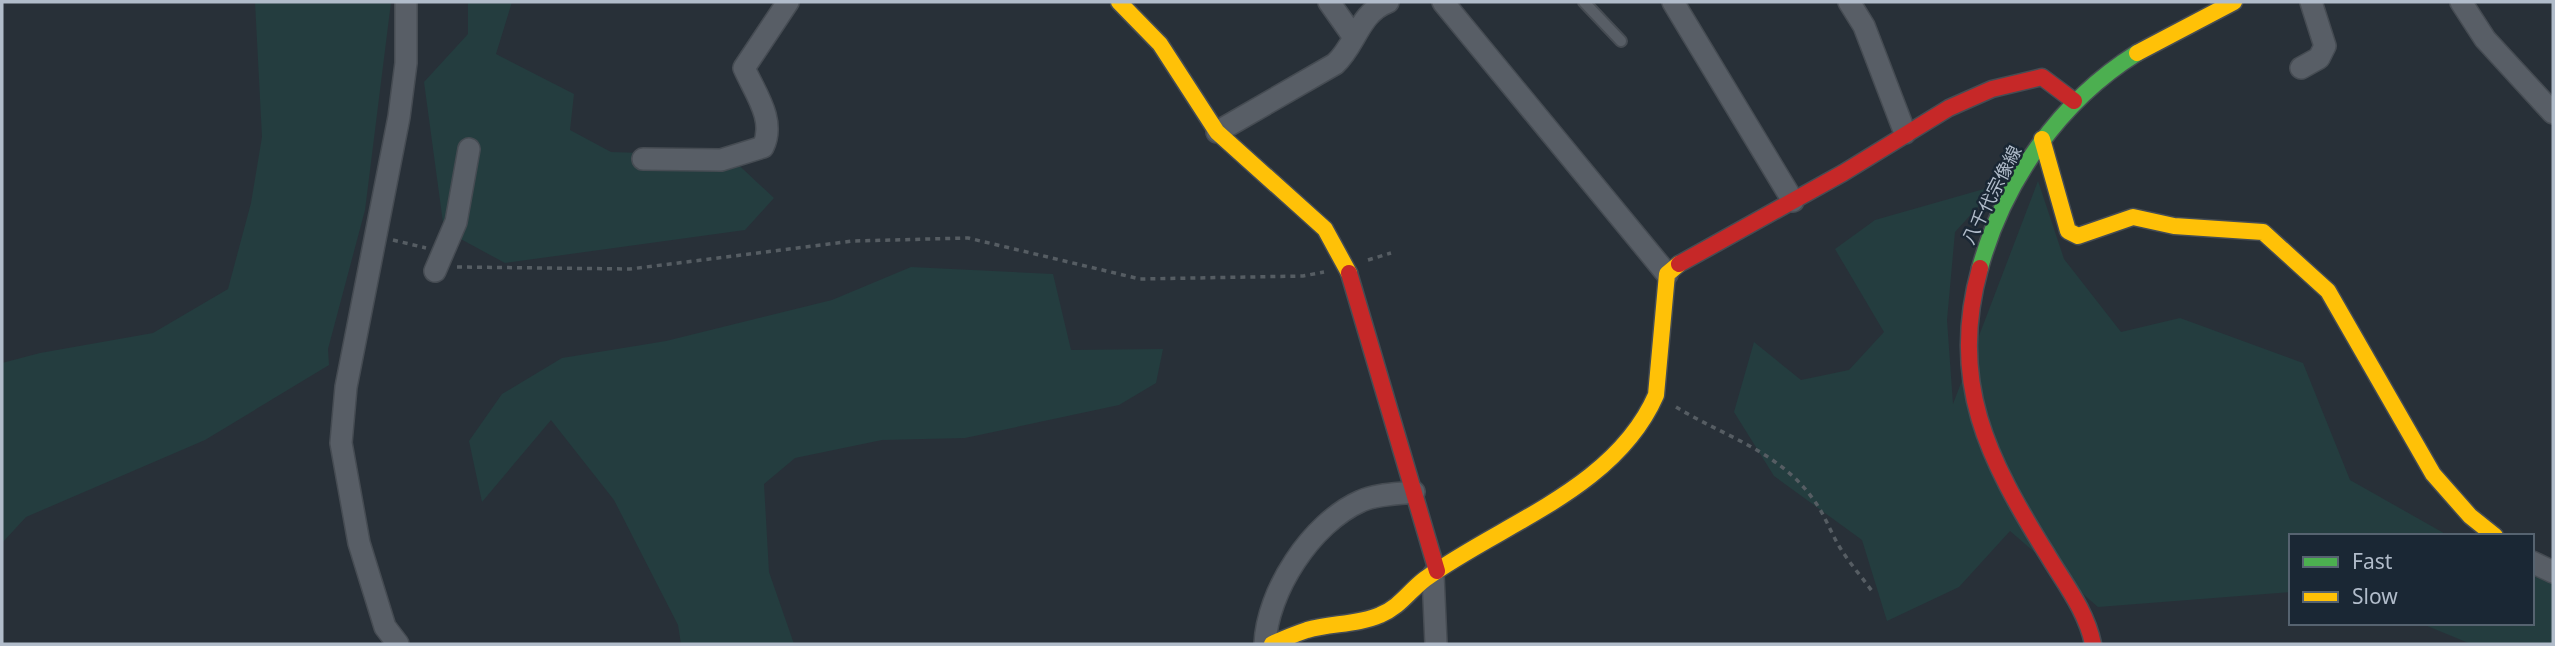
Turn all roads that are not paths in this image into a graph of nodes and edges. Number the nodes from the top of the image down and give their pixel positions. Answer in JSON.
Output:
{"nodes":[{"id":1,"x":406,"y":2,"type":"edge"},
{"id":2,"x":788,"y":2,"type":"edge"},
{"id":3,"x":1119,"y":2,"type":"edge"},
{"id":4,"x":1329,"y":2,"type":"edge"},
{"id":5,"x":1388,"y":2,"type":"edge"},
{"id":6,"x":1443,"y":2,"type":"edge"},
{"id":7,"x":1584,"y":2,"type":"edge"},
{"id":8,"x":1673,"y":2,"type":"edge"},
{"id":9,"x":1849,"y":2,"type":"edge"},
{"id":10,"x":2234,"y":2,"type":"edge"},
{"id":11,"x":2311,"y":2,"type":"edge"},
{"id":12,"x":2461,"y":2,"type":"edge"},
{"id":13,"x":2212,"y":7,"type":"edge"},
{"id":14,"x":1353,"y":36,"type":"junction"},
{"id":15,"x":1621,"y":41,"type":"dead end"},
{"id":16,"x":2301,"y":68,"type":"dead end"},
{"id":17,"x":2074,"y":101,"type":"junction"},
{"id":18,"x":2553,"y":113,"type":"edge"},
{"id":19,"x":1217,"y":132,"type":"junction"},
{"id":20,"x":1905,"y":133,"type":"junction"},
{"id":21,"x":2042,"y":139,"type":"junction"},
{"id":22,"x":470,"y":149,"type":"dead end"},
{"id":23,"x":643,"y":159,"type":"dead end"},
{"id":24,"x":1793,"y":201,"type":"junction"},
{"id":25,"x":437,"y":264,"type":"road end"},
{"id":26,"x":1667,"y":274,"type":"junction"},
{"id":27,"x":1414,"y":492,"type":"junction"},
{"id":28,"x":2492,"y":534,"type":"edge"},
{"id":29,"x":2534,"y":563,"type":"edge"},
{"id":30,"x":2553,"y":572,"type":"edge"},
{"id":31,"x":1435,"y":573,"type":"junction"},
{"id":32,"x":398,"y":644,"type":"edge"},
{"id":33,"x":1265,"y":644,"type":"edge"},
{"id":34,"x":1272,"y":644,"type":"edge"},
{"id":35,"x":1436,"y":644,"type":"edge"},
{"id":36,"x":2093,"y":644,"type":"edge"}],
"edges":[{"from":1,"to":32,"type":"street"},
{"from":2,"to":23,"type":"street"},
{"from":3,"to":19,"type":"street"},
{"from":4,"to":14,"type":"street"},
{"from":5,"to":14,"type":"street"},
{"from":6,"to":26,"type":"street"},
{"from":7,"to":15,"type":"lane"},
{"from":8,"to":24,"type":"street"},
{"from":9,"to":20,"type":"street"},
{"from":10,"to":13,"type":"street","name":"八千代宗像線"},
{"from":11,"to":16,"type":"street"},
{"from":12,"to":18,"type":"street"},
{"from":13,"to":17,"type":"street","name":"八千代宗像線"},
{"from":14,"to":19,"type":"street"},
{"from":17,"to":20,"type":"street"},
{"from":17,"to":21,"type":"street","name":"八千代宗像線"},
{"from":19,"to":27,"type":"street"},
{"from":20,"to":24,"type":"street"},
{"from":21,"to":28,"type":"street"},
{"from":21,"to":36,"type":"street","name":"八千代宗像線"},
{"from":22,"to":25,"type":"street"},
{"from":24,"to":26,"type":"street"},
{"from":26,"to":31,"type":"street"},
{"from":27,"to":31,"type":"street"},
{"from":27,"to":33,"type":"street"},
{"from":29,"to":30,"type":"street"},
{"from":31,"to":34,"type":"street"},
{"from":31,"to":35,"type":"street"}]}
